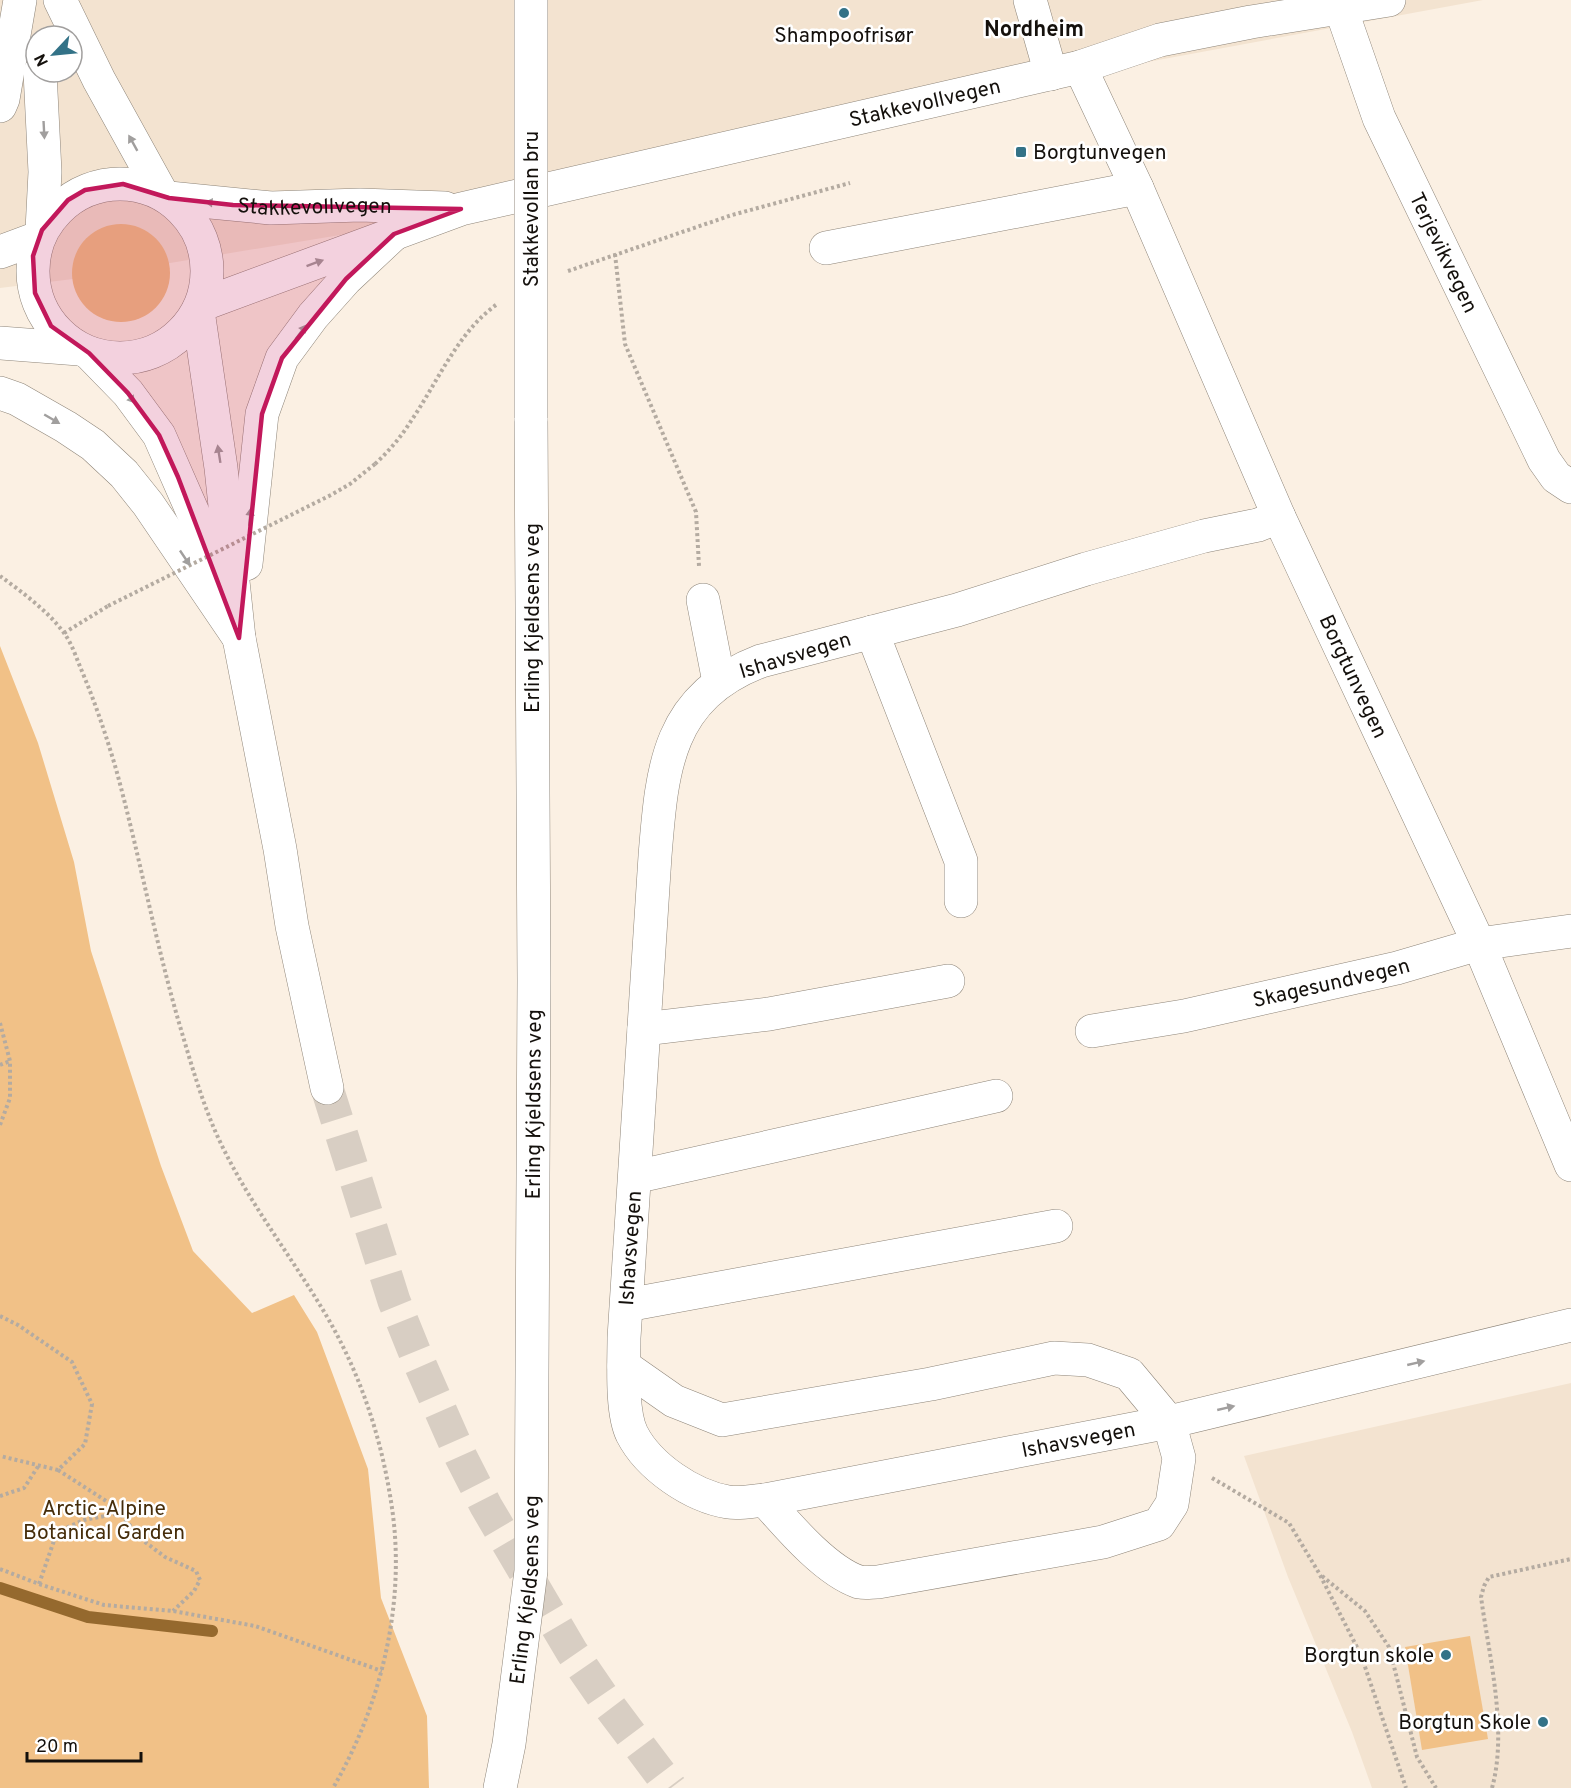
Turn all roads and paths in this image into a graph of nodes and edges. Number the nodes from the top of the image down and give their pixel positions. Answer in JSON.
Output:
{"nodes":[{"id":1,"x":20,"y":0,"type":"edge"},
{"id":2,"x":35,"y":0,"type":"edge"},
{"id":3,"x":60,"y":0,"type":"edge"},
{"id":4,"x":531,"y":0,"type":"edge"},
{"id":5,"x":1030,"y":0,"type":"edge"},
{"id":6,"x":1389,"y":0,"type":"edge"},
{"id":7,"x":1340,"y":6,"type":"junction"},
{"id":8,"x":36,"y":24,"type":"edge"},
{"id":9,"x":1066,"y":71,"type":"junction"},
{"id":10,"x":41,"y":84,"type":"edge"},
{"id":11,"x":0,"y":106,"type":"edge"},
{"id":12,"x":850,"y":183,"type":"dead end"},
{"id":13,"x":1137,"y":188,"type":"junction"},
{"id":14,"x":165,"y":196,"type":"junction"},
{"id":15,"x":461,"y":209,"type":"junction"},
{"id":16,"x":40,"y":234,"type":"junction"},
{"id":17,"x":394,"y":234,"type":"junction"},
{"id":18,"x":826,"y":248,"type":"dead end"},
{"id":19,"x":0,"y":252,"type":"edge"},
{"id":20,"x":615,"y":254,"type":"junction"},
{"id":21,"x":565,"y":272,"type":"dead end"},
{"id":22,"x":499,"y":303,"type":"dead end"},
{"id":23,"x":200,"y":308,"type":"junction"},
{"id":24,"x":0,"y":343,"type":"edge"},
{"id":25,"x":84,"y":351,"type":"junction"},
{"id":26,"x":0,"y":393,"type":"edge"},
{"id":27,"x":531,"y":418,"type":"joint"},
{"id":28,"x":1571,"y":487,"type":"edge"},
{"id":29,"x":1279,"y":517,"type":"junction"},
{"id":30,"x":698,"y":561,"type":"dead end"},
{"id":31,"x":0,"y":576,"type":"edge"},
{"id":32,"x":703,"y":600,"type":"dead end"},
{"id":33,"x":872,"y":632,"type":"junction"},
{"id":34,"x":64,"y":633,"type":"junction"},
{"id":35,"x":239,"y":638,"type":"junction"},
{"id":36,"x":719,"y":682,"type":"junction"},
{"id":37,"x":961,"y":902,"type":"dead end"},
{"id":38,"x":1571,"y":931,"type":"edge"},
{"id":39,"x":1479,"y":944,"type":"junction"},
{"id":40,"x":948,"y":981,"type":"dead end"},
{"id":41,"x":0,"y":1023,"type":"edge"},
{"id":42,"x":644,"y":1029,"type":"junction"},
{"id":43,"x":1092,"y":1031,"type":"dead end"},
{"id":44,"x":10,"y":1061,"type":"junction"},
{"id":45,"x":0,"y":1065,"type":"edge"},
{"id":46,"x":327,"y":1088,"type":"tunnel mouth"},
{"id":47,"x":996,"y":1096,"type":"dead end"},
{"id":48,"x":0,"y":1125,"type":"edge"},
{"id":49,"x":1571,"y":1165,"type":"edge"},
{"id":50,"x":635,"y":1177,"type":"junction"},
{"id":51,"x":1056,"y":1226,"type":"dead end"},
{"id":52,"x":627,"y":1305,"type":"junction"},
{"id":53,"x":0,"y":1316,"type":"edge"},
{"id":54,"x":1571,"y":1325,"type":"edge"},
{"id":55,"x":624,"y":1366,"type":"junction"},
{"id":56,"x":1169,"y":1422,"type":"junction"},
{"id":57,"x":0,"y":1456,"type":"edge"},
{"id":58,"x":1179,"y":1458,"type":"junction"},
{"id":59,"x":39,"y":1465,"type":"junction"},
{"id":60,"x":58,"y":1470,"type":"junction"},
{"id":61,"x":0,"y":1496,"type":"edge"},
{"id":62,"x":765,"y":1500,"type":"junction"},
{"id":63,"x":120,"y":1513,"type":"junction"},
{"id":64,"x":1571,"y":1559,"type":"edge"},
{"id":65,"x":0,"y":1569,"type":"edge"},
{"id":66,"x":1319,"y":1573,"type":"junction"},
{"id":67,"x":39,"y":1584,"type":"junction"},
{"id":68,"x":173,"y":1611,"type":"junction"},
{"id":69,"x":382,"y":1671,"type":"junction"},
{"id":70,"x":333,"y":1788,"type":"edge"},
{"id":71,"x":500,"y":1788,"type":"edge"},
{"id":72,"x":1406,"y":1788,"type":"edge"},
{"id":73,"x":1436,"y":1788,"type":"edge"},
{"id":74,"x":1492,"y":1788,"type":"edge"}],
"edges":[{"from":1,"to":11,"type":"main road"},
{"from":2,"to":8,"type":"main road"},
{"from":14,"to":3,"type":"main road","one_way":true},
{"from":4,"to":27,"type":"main road","name":"Stakkevollan bru","bridge":true},
{"from":5,"to":9,"type":"main road","name":"Borgtunvegen"},
{"from":6,"to":7,"type":"main road","name":"Stakkevollvegen"},
{"from":7,"to":9,"type":"main road","name":"Stakkevollvegen"},
{"from":7,"to":28,"type":"main road","name":"Terjevikvegen"},
{"from":9,"to":13,"type":"main road","name":"Borgtunvegen"},
{"from":9,"to":15,"type":"main road","name":"Stakkevollvegen"},
{"from":10,"to":16,"type":"main road","one_way":true},
{"from":12,"to":20,"type":"path"},
{"from":13,"to":18,"type":"main road"},
{"from":13,"to":29,"type":"main road","name":"Borgtunvegen"},
{"from":15,"to":14,"type":"main road","name":"Stakkevollvegen","one_way":true},
{"from":14,"to":16,"type":"main road"},
{"from":14,"to":23,"type":"main road"},
{"from":15,"to":17,"type":"main road","name":"Stakkevollvegen"},
{"from":16,"to":19,"type":"main road"},
{"from":16,"to":25,"type":"main road"},
{"from":23,"to":17,"type":"main road","name":"Stakkevollvegen","one_way":true},
{"from":35,"to":17,"type":"main road","one_way":true},
{"from":20,"to":21,"type":"path"},
{"from":20,"to":30,"type":"path"},
{"from":22,"to":34,"type":"path","bridge":true},
{"from":23,"to":25,"type":"main road"},
{"from":35,"to":23,"type":"main road","one_way":true},
{"from":24,"to":25,"type":"main road"},
{"from":25,"to":35,"type":"main road","one_way":true},
{"from":26,"to":35,"type":"main road","one_way":true},
{"from":27,"to":71,"type":"main road","name":"Erling Kjeldsens veg"},
{"from":29,"to":33,"type":"main road","name":"Ishavsvegen"},
{"from":29,"to":39,"type":"main road","name":"Borgtunvegen"},
{"from":31,"to":34,"type":"path"},
{"from":32,"to":36,"type":"main road"},
{"from":33,"to":36,"type":"main road","name":"Ishavsvegen"},
{"from":33,"to":37,"type":"main road"},
{"from":34,"to":69,"type":"path"},
{"from":35,"to":46,"type":"main road"},
{"from":36,"to":42,"type":"main road","name":"Ishavsvegen"},
{"from":38,"to":39,"type":"main road","name":"Skagesundvegen"},
{"from":39,"to":43,"type":"main road","name":"Skagesundvegen"},
{"from":39,"to":49,"type":"main road","name":"Borgtunvegen"},
{"from":40,"to":42,"type":"main road"},
{"from":41,"to":44,"type":"path"},
{"from":42,"to":50,"type":"main road","name":"Ishavsvegen"},
{"from":44,"to":45,"type":"path"},
{"from":44,"to":48,"type":"path"},
{"from":47,"to":50,"type":"main road"},
{"from":50,"to":52,"type":"main road","name":"Ishavsvegen"},
{"from":51,"to":52,"type":"main road"},
{"from":52,"to":55,"type":"main road","name":"Ishavsvegen"},
{"from":53,"to":60,"type":"path"},
{"from":56,"to":54,"type":"main road","name":"Ishavsvegen","one_way":true},
{"from":55,"to":56,"type":"main road"},
{"from":55,"to":62,"type":"main road","name":"Ishavsvegen"},
{"from":56,"to":58,"type":"main road"},
{"from":56,"to":62,"type":"main road","name":"Ishavsvegen"},
{"from":57,"to":59,"type":"path"},
{"from":58,"to":62,"type":"main road"},
{"from":58,"to":66,"type":"path"},
{"from":59,"to":60,"type":"path"},
{"from":59,"to":61,"type":"path"},
{"from":60,"to":63,"type":"path"},
{"from":63,"to":67,"type":"path"},
{"from":63,"to":68,"type":"path"},
{"from":64,"to":74,"type":"path"},
{"from":65,"to":67,"type":"path"},
{"from":66,"to":72,"type":"path"},
{"from":66,"to":73,"type":"path"},
{"from":67,"to":68,"type":"path"},
{"from":68,"to":69,"type":"path"},
{"from":69,"to":70,"type":"path"}]}
